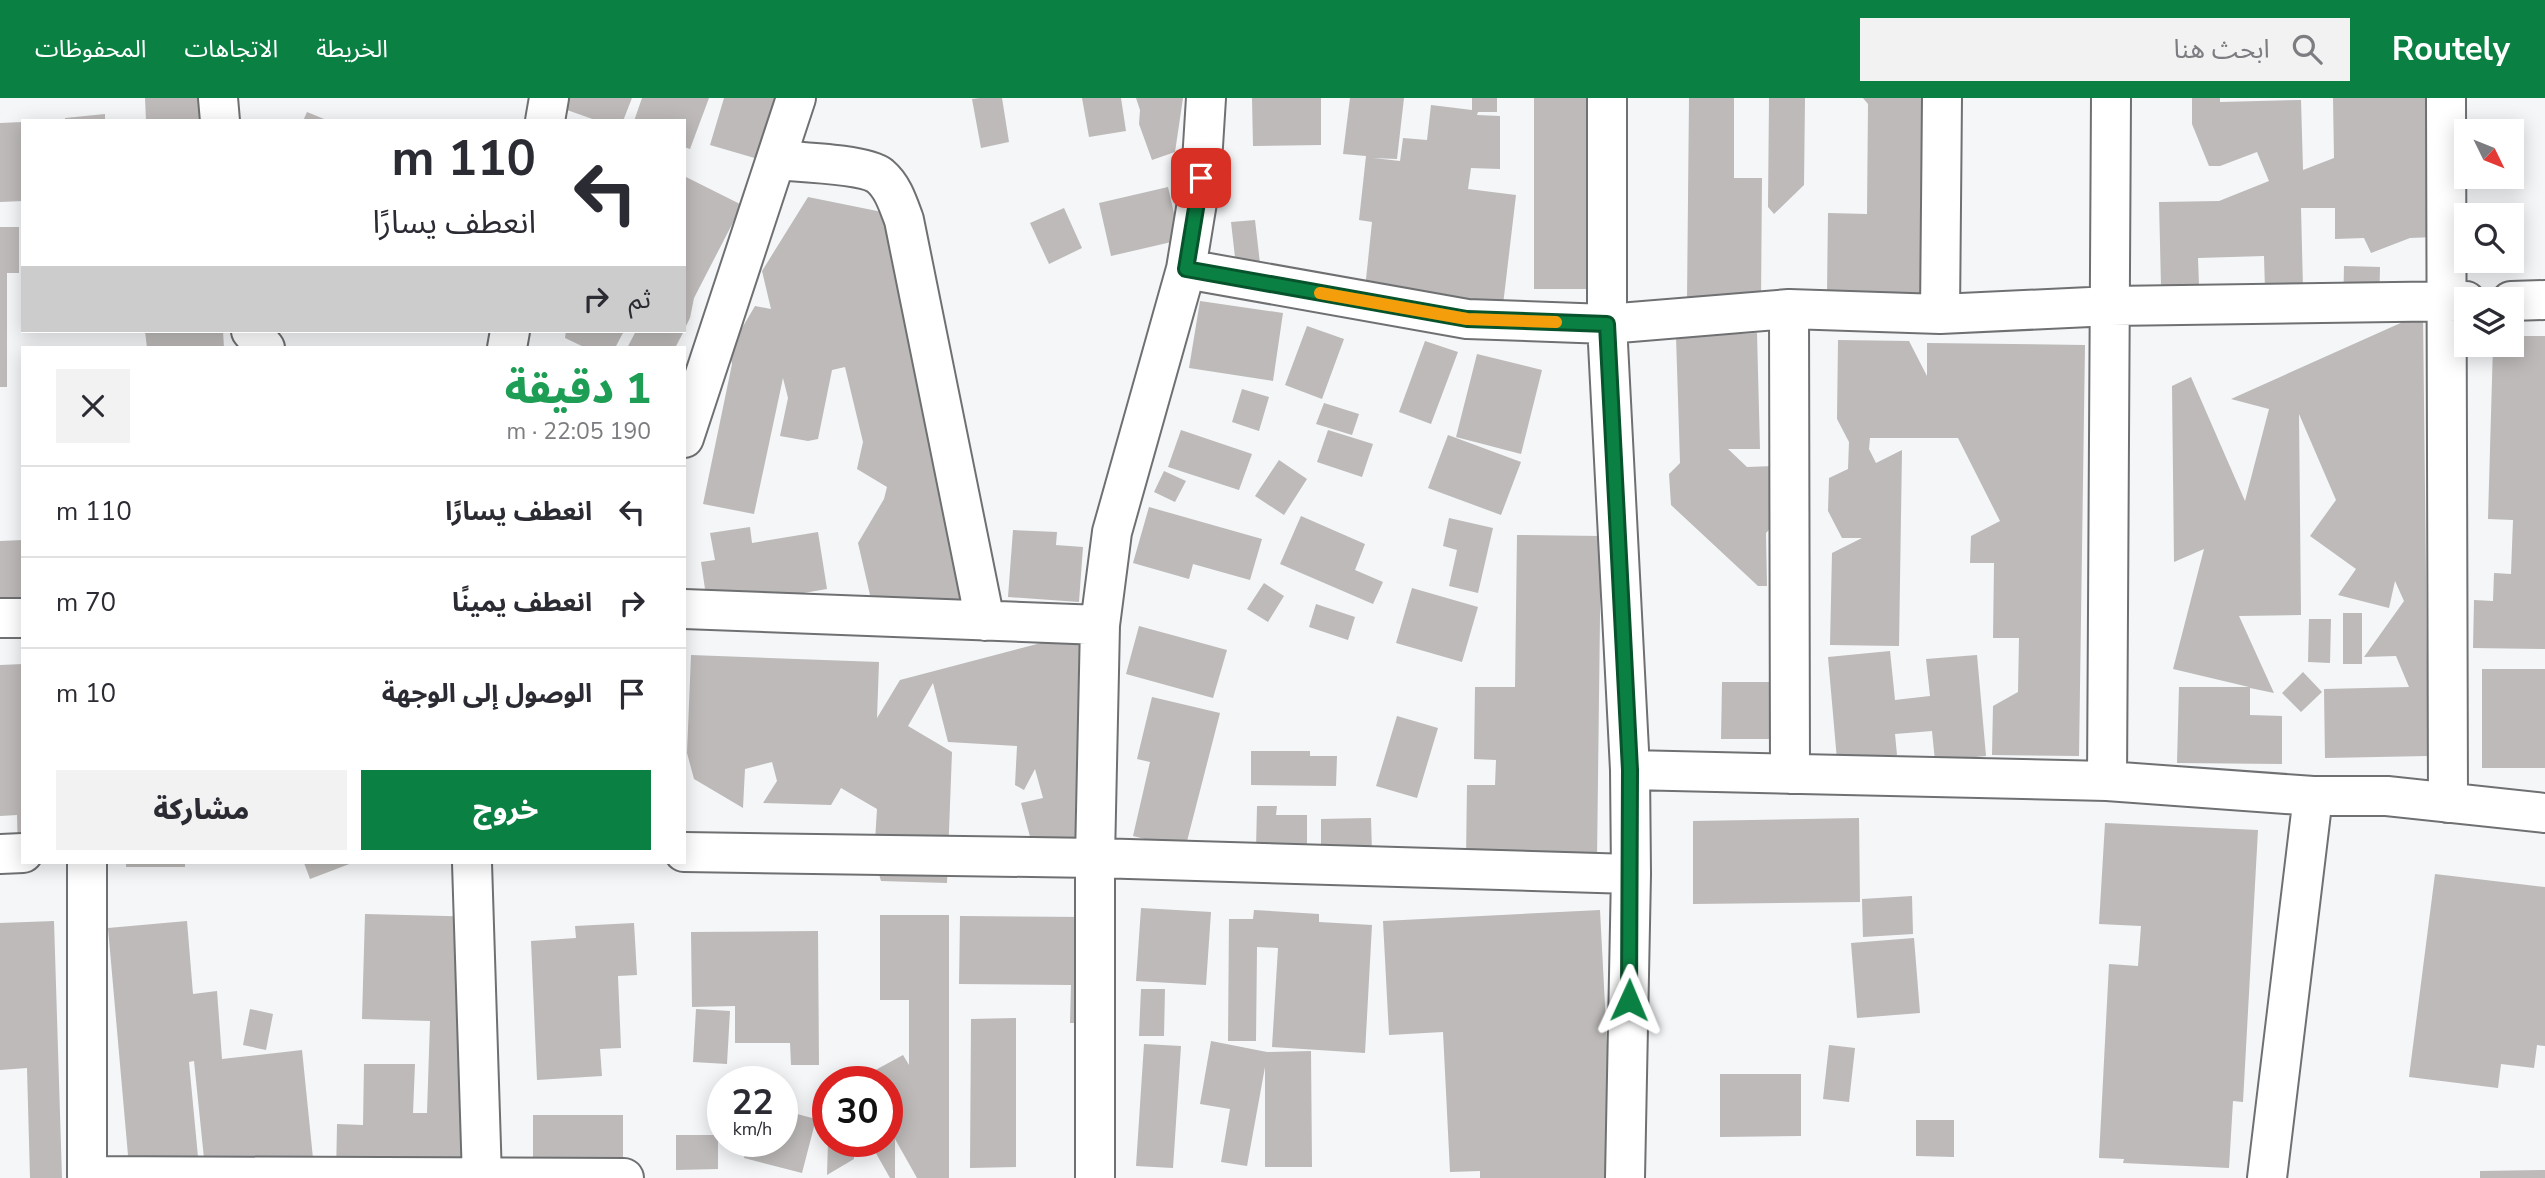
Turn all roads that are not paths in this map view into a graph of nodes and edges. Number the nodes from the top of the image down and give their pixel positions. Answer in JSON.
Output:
{"nodes":[{"id":1,"x":218,"y":98,"type":"edge"},
{"id":2,"x":549,"y":98,"type":"edge"},
{"id":3,"x":796,"y":98,"type":"edge"},
{"id":4,"x":1206,"y":98,"type":"edge"},
{"id":5,"x":1607,"y":98,"type":"edge"},
{"id":6,"x":1941,"y":98,"type":"edge"},
{"id":7,"x":2111,"y":98,"type":"edge"},
{"id":8,"x":2446,"y":98,"type":"edge"},
{"id":9,"x":220,"y":119,"type":"edge"},
{"id":10,"x":545,"y":119,"type":"edge"},
{"id":11,"x":776,"y":160,"type":"junction"},
{"id":12,"x":1186,"y":269,"type":"junction"},
{"id":13,"x":2456,"y":287,"type":"edge"},
{"id":14,"x":2545,"y":300,"type":"edge"},
{"id":15,"x":2454,"y":301,"type":"edge"},
{"id":16,"x":2524,"y":301,"type":"edge"},
{"id":17,"x":2110,"y":306,"type":"junction"},
{"id":18,"x":1790,"y":309,"type":"junction"},
{"id":19,"x":1940,"y":314,"type":"junction"},
{"id":20,"x":1607,"y":324,"type":"junction"},
{"id":21,"x":2456,"y":357,"type":"edge"},
{"id":22,"x":686,"y":432,"type":"edge"},
{"id":23,"x":686,"y":609,"type":"edge"},
{"id":24,"x":0,"y":618,"type":"edge"},
{"id":25,"x":21,"y":618,"type":"edge"},
{"id":26,"x":985,"y":621,"type":"junction"},
{"id":27,"x":1100,"y":625,"type":"junction"},
{"id":28,"x":1630,"y":770,"type":"junction"},
{"id":29,"x":1790,"y":774,"type":"junction"},
{"id":30,"x":2107,"y":781,"type":"junction"},
{"id":31,"x":2312,"y":796,"type":"junction"},
{"id":32,"x":2448,"y":803,"type":"junction"},
{"id":33,"x":2545,"y":813,"type":"edge"},
{"id":34,"x":686,"y":852,"type":"edge"},
{"id":35,"x":21,"y":853,"type":"edge"},
{"id":36,"x":0,"y":854,"type":"edge"},
{"id":37,"x":1095,"y":858,"type":"junction"},
{"id":38,"x":87,"y":864,"type":"edge"},
{"id":39,"x":472,"y":864,"type":"edge"},
{"id":40,"x":1631,"y":874,"type":"junction"},
{"id":41,"x":482,"y":1177,"type":"edge"},
{"id":42,"x":624,"y":1178,"type":"edge"},
{"id":43,"x":1095,"y":1178,"type":"edge"},
{"id":44,"x":1625,"y":1178,"type":"edge"},
{"id":45,"x":2267,"y":1178,"type":"edge"}],
"edges":[{"from":1,"to":9,"type":"street"},
{"from":2,"to":10,"type":"street"},
{"from":3,"to":11,"type":"street"},
{"from":4,"to":12,"type":"street"},
{"from":5,"to":20,"type":"street"},
{"from":6,"to":19,"type":"street"},
{"from":7,"to":17,"type":"street"},
{"from":8,"to":13,"type":"street"},
{"from":11,"to":22,"type":"street"},
{"from":11,"to":26,"type":"street"},
{"from":12,"to":20,"type":"street"},
{"from":12,"to":27,"type":"street"},
{"from":14,"to":16,"type":"street"},
{"from":15,"to":17,"type":"street"},
{"from":17,"to":19,"type":"street"},
{"from":17,"to":30,"type":"street"},
{"from":18,"to":19,"type":"street"},
{"from":18,"to":20,"type":"street"},
{"from":18,"to":29,"type":"street"},
{"from":20,"to":28,"type":"street"},
{"from":21,"to":32,"type":"street"},
{"from":23,"to":26,"type":"street"},
{"from":24,"to":25,"type":"street"},
{"from":26,"to":27,"type":"street"},
{"from":27,"to":37,"type":"street"},
{"from":28,"to":29,"type":"street"},
{"from":28,"to":40,"type":"street"},
{"from":29,"to":30,"type":"street"},
{"from":30,"to":31,"type":"street"},
{"from":31,"to":32,"type":"street"},
{"from":31,"to":45,"type":"street"},
{"from":32,"to":33,"type":"street"},
{"from":34,"to":37,"type":"street"},
{"from":35,"to":36,"type":"street"},
{"from":37,"to":40,"type":"street"},
{"from":37,"to":43,"type":"street"},
{"from":38,"to":41,"type":"street"},
{"from":39,"to":41,"type":"street"},
{"from":40,"to":44,"type":"street"},
{"from":41,"to":42,"type":"street"}]}
